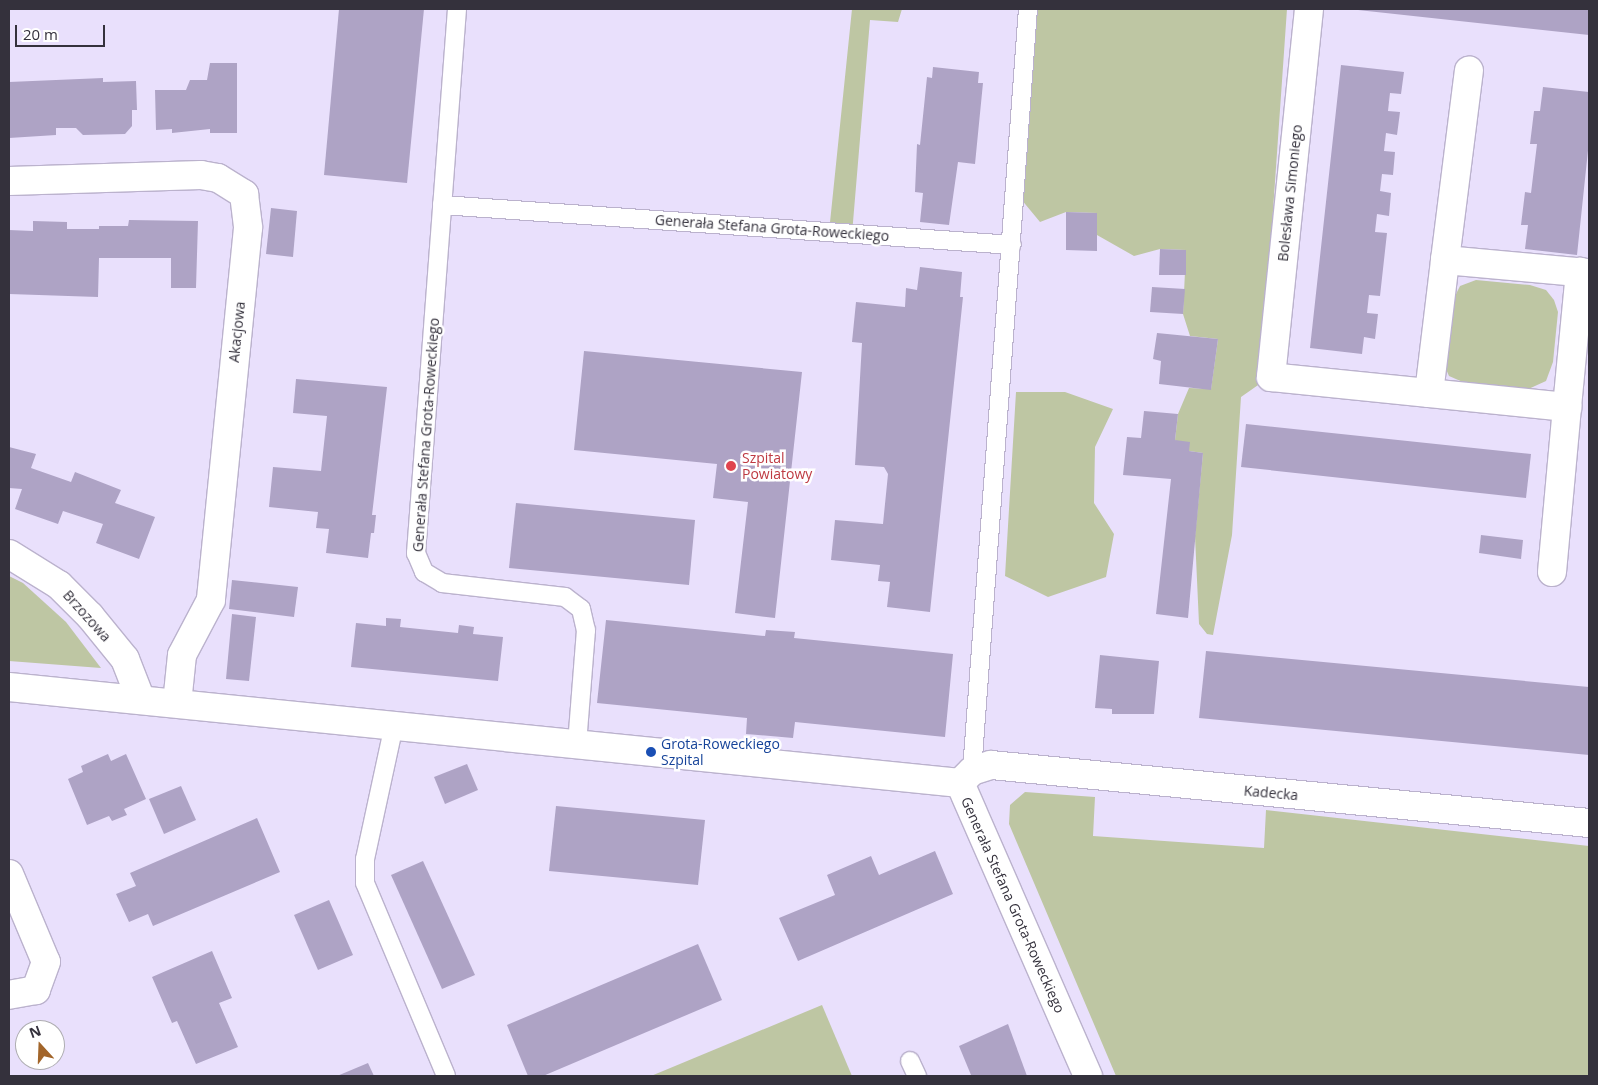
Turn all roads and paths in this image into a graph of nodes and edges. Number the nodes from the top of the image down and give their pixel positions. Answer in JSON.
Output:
{"nodes":[{"id":1,"x":457,"y":9,"type":"edge"},
{"id":2,"x":1028,"y":9,"type":"edge"},
{"id":3,"x":1309,"y":9,"type":"edge"},
{"id":4,"x":1469,"y":71,"type":"dead end"},
{"id":5,"x":9,"y":181,"type":"edge"},
{"id":6,"x":442,"y":205,"type":"junction"},
{"id":7,"x":1012,"y":245,"type":"junction"},
{"id":8,"x":1445,"y":260,"type":"junction"},
{"id":9,"x":1584,"y":272,"type":"edge"},
{"id":10,"x":1430,"y":393,"type":"junction"},
{"id":11,"x":1567,"y":407,"type":"junction"},
{"id":12,"x":9,"y":554,"type":"edge"},
{"id":13,"x":1552,"y":572,"type":"dead end"},
{"id":14,"x":9,"y":687,"type":"edge"},
{"id":15,"x":141,"y":700,"type":"junction"},
{"id":16,"x":177,"y":703,"type":"junction"},
{"id":17,"x":394,"y":725,"type":"junction"},
{"id":18,"x":577,"y":744,"type":"junction"},
{"id":19,"x":966,"y":777,"type":"junction"},
{"id":20,"x":1589,"y":823,"type":"edge"},
{"id":21,"x":9,"y":874,"type":"edge"},
{"id":22,"x":9,"y":995,"type":"edge"},
{"id":23,"x":446,"y":1076,"type":"edge"},
{"id":24,"x":1088,"y":1076,"type":"edge"}],
"edges":[{"from":1,"to":6,"type":"lane","name":"Generała Stefana Grota-Roweckiego"},
{"from":2,"to":7,"type":"lane","name":"Generała Stefana Grota-Roweckiego"},
{"from":3,"to":10,"type":"street","name":"Bolesława Simoniego"},
{"from":4,"to":8,"type":"street"},
{"from":5,"to":16,"type":"street","name":"Akacjowa"},
{"from":6,"to":7,"type":"lane","name":"Generała Stefana Grota-Roweckiego"},
{"from":6,"to":18,"type":"lane","name":"Generała Stefana Grota-Roweckiego"},
{"from":7,"to":19,"type":"lane","name":"Generała Stefana Grota-Roweckiego"},
{"from":8,"to":9,"type":"street"},
{"from":8,"to":10,"type":"street"},
{"from":9,"to":11,"type":"street"},
{"from":10,"to":11,"type":"street"},
{"from":11,"to":13,"type":"street"},
{"from":12,"to":15,"type":"street","name":"Brzozowa"},
{"from":14,"to":15,"type":"street","name":"Generała Stefana Grota-Roweckiego"},
{"from":15,"to":16,"type":"street","name":"Generała Stefana Grota-Roweckiego"},
{"from":16,"to":17,"type":"street","name":"Generała Stefana Grota-Roweckiego"},
{"from":17,"to":18,"type":"street","name":"Generała Stefana Grota-Roweckiego"},
{"from":17,"to":23,"type":"lane"},
{"from":18,"to":19,"type":"street","name":"Generała Stefana Grota-Roweckiego"},
{"from":19,"to":20,"type":"street","name":"Kadecka"},
{"from":19,"to":24,"type":"street","name":"Generała Stefana Grota-Roweckiego"},
{"from":21,"to":22,"type":"street"}]}
